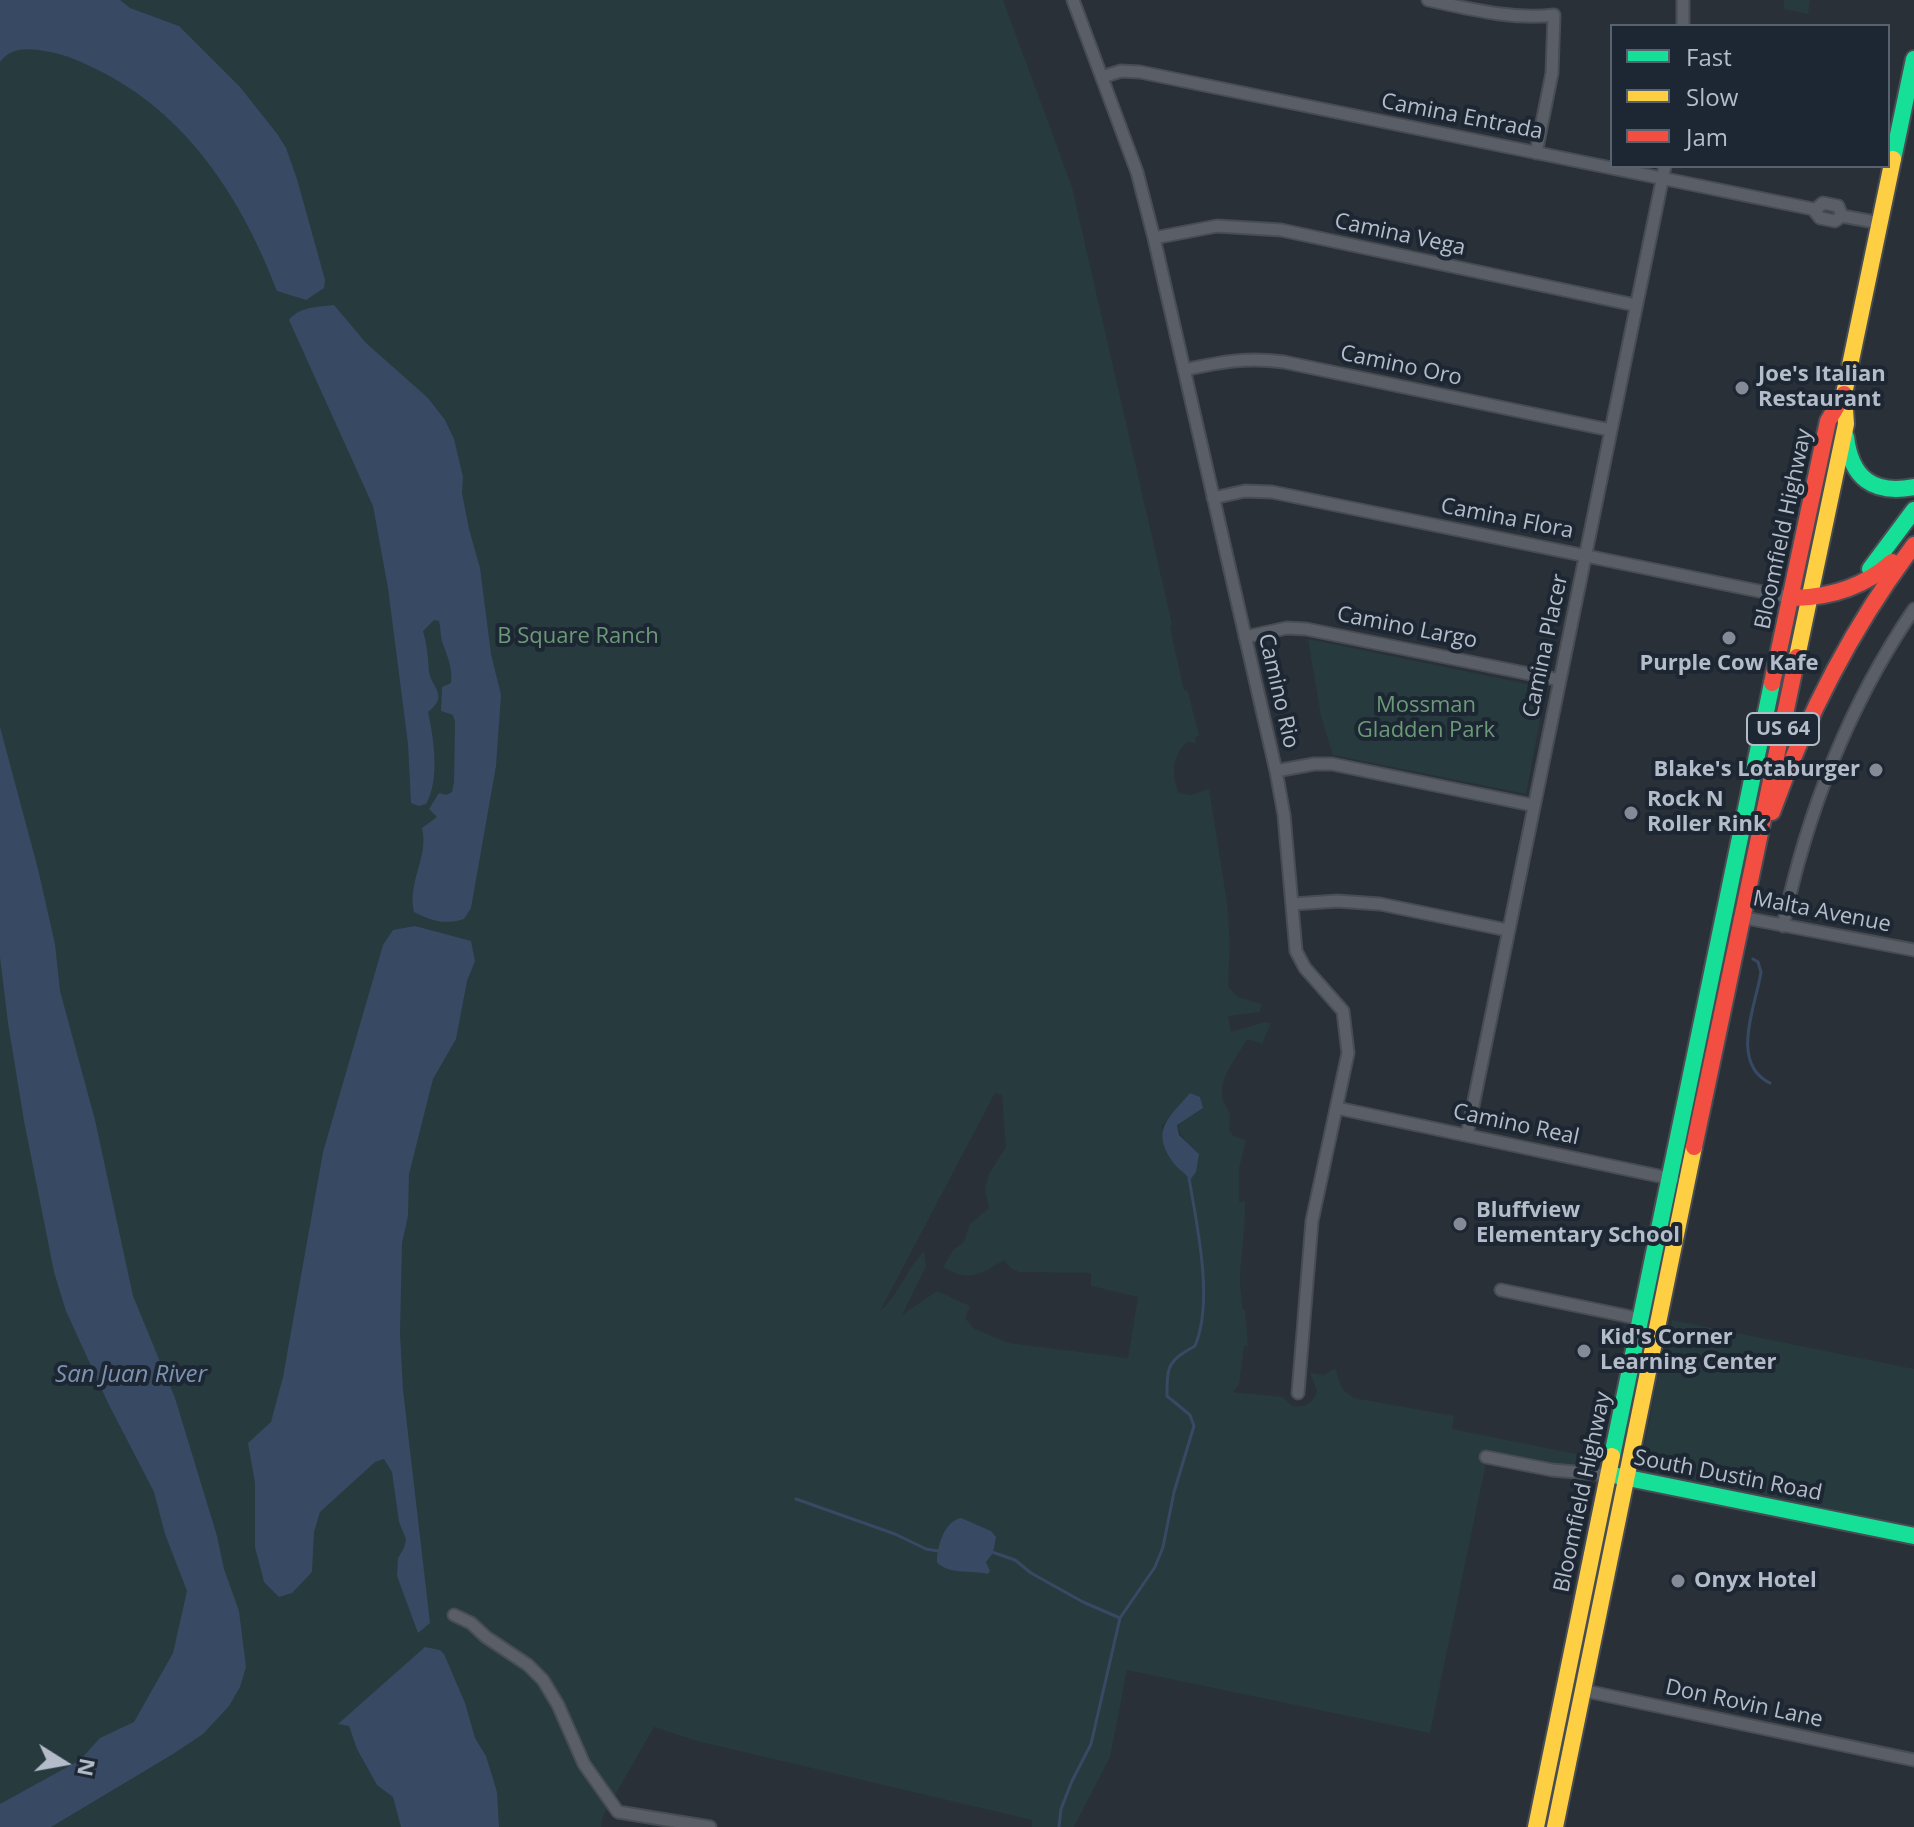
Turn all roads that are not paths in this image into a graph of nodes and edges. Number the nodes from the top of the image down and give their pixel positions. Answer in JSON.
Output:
{"nodes":[{"id":1,"x":1073,"y":0,"type":"edge"},
{"id":2,"x":1428,"y":0,"type":"edge"},
{"id":3,"x":1683,"y":0,"type":"edge"},
{"id":4,"x":1683,"y":24,"type":"edge"},
{"id":5,"x":1914,"y":59,"type":"edge"},
{"id":6,"x":1102,"y":77,"type":"junction"},
{"id":7,"x":1536,"y":153,"type":"junction"},
{"id":8,"x":1610,"y":164,"type":"edge"},
{"id":9,"x":1636,"y":168,"type":"edge"},
{"id":10,"x":1663,"y":172,"type":"edge"},
{"id":11,"x":1880,"y":223,"type":"junction"},
{"id":12,"x":1154,"y":238,"type":"junction"},
{"id":13,"x":1635,"y":305,"type":"junction"},
{"id":14,"x":1184,"y":370,"type":"junction"},
{"id":15,"x":1844,"y":394,"type":"junction"},
{"id":16,"x":1846,"y":424,"type":"junction"},
{"id":17,"x":1610,"y":430,"type":"junction"},
{"id":18,"x":1914,"y":487,"type":"edge"},
{"id":19,"x":1213,"y":498,"type":"junction"},
{"id":20,"x":1914,"y":510,"type":"edge"},
{"id":21,"x":1914,"y":535,"type":"edge"},
{"id":22,"x":1914,"y":545,"type":"edge"},
{"id":23,"x":1585,"y":555,"type":"junction"},
{"id":24,"x":1854,"y":586,"type":"junction"},
{"id":25,"x":1793,"y":598,"type":"junction"},
{"id":26,"x":1810,"y":598,"type":"junction"},
{"id":27,"x":1914,"y":609,"type":"edge"},
{"id":28,"x":1245,"y":637,"type":"junction"},
{"id":29,"x":1560,"y":680,"type":"junction"},
{"id":30,"x":1276,"y":771,"type":"junction"},
{"id":31,"x":1532,"y":805,"type":"junction"},
{"id":32,"x":1756,"y":860,"type":"junction"},
{"id":33,"x":1293,"y":904,"type":"junction"},
{"id":34,"x":1723,"y":913,"type":"junction"},
{"id":35,"x":1743,"y":918,"type":"junction"},
{"id":36,"x":1783,"y":926,"type":"junction"},
{"id":37,"x":1507,"y":930,"type":"junction"},
{"id":38,"x":1914,"y":950,"type":"edge"},
{"id":39,"x":1337,"y":1108,"type":"junction"},
{"id":40,"x":1467,"y":1135,"type":"junction"},
{"id":41,"x":1669,"y":1178,"type":"junction"},
{"id":42,"x":1687,"y":1182,"type":"junction"},
{"id":43,"x":1501,"y":1290,"type":"dead end"},
{"id":44,"x":1641,"y":1319,"type":"junction"},
{"id":45,"x":1298,"y":1393,"type":"dead end"},
{"id":46,"x":1486,"y":1457,"type":"dead end"},
{"id":47,"x":1609,"y":1475,"type":"junction"},
{"id":48,"x":1628,"y":1479,"type":"junction"},
{"id":49,"x":1914,"y":1536,"type":"edge"},
{"id":50,"x":454,"y":1615,"type":"dead end"},
{"id":51,"x":1565,"y":1686,"type":"junction"},
{"id":52,"x":1584,"y":1691,"type":"junction"},
{"id":53,"x":1914,"y":1760,"type":"edge"},
{"id":54,"x":694,"y":1826,"type":"edge"},
{"id":55,"x":710,"y":1827,"type":"edge"},
{"id":56,"x":1536,"y":1827,"type":"edge"},
{"id":57,"x":1555,"y":1827,"type":"edge"}],
"edges":[{"from":1,"to":6,"type":"street","name":"Camino Rio"},
{"from":2,"to":7,"type":"street"},
{"from":3,"to":4,"type":"street"},
{"from":5,"to":11,"type":"main road","number":"US 64"},
{"from":6,"to":7,"type":"street","name":"Camina Entrada"},
{"from":6,"to":12,"type":"street","name":"Camino Rio"},
{"from":7,"to":8,"type":"street","name":"Camina Entrada"},
{"from":9,"to":10,"type":"street","name":"Camina Entrada"},
{"from":10,"to":11,"type":"street","name":"Camina Entrada"},
{"from":10,"to":13,"type":"street","name":"Camina Placer"},
{"from":11,"to":15,"type":"main road","number":"US 64"},
{"from":12,"to":13,"type":"street","name":"Camina Vega"},
{"from":12,"to":14,"type":"street","name":"Camino Rio"},
{"from":13,"to":17,"type":"street","name":"Camina Placer"},
{"from":14,"to":17,"type":"street","name":"Camino Oro"},
{"from":14,"to":19,"type":"street","name":"Camino Rio"},
{"from":15,"to":16,"type":"main road","name":"Bloomfield Highway","number":"US 64"},
{"from":15,"to":25,"type":"main road","name":"Bloomfield Highway","number":"US 64"},
{"from":16,"to":18,"type":"main road"},
{"from":16,"to":26,"type":"main road","name":"Bloomfield Highway","number":"US 64"},
{"from":17,"to":23,"type":"street","name":"Camina Placer"},
{"from":19,"to":23,"type":"street","name":"Camina Flora"},
{"from":19,"to":28,"type":"street","name":"Camino Rio"},
{"from":20,"to":24,"type":"main road"},
{"from":21,"to":24,"type":"main road"},
{"from":22,"to":32,"type":"main road"},
{"from":23,"to":25,"type":"street","name":"Camina Flora"},
{"from":23,"to":29,"type":"street","name":"Camina Placer"},
{"from":24,"to":26,"type":"main road"},
{"from":25,"to":26,"type":"main road"},
{"from":25,"to":34,"type":"main road","name":"Bloomfield Highway","number":"US 64"},
{"from":26,"to":32,"type":"main road","name":"Bloomfield Highway","number":"US 64"},
{"from":27,"to":36,"type":"street"},
{"from":28,"to":29,"type":"street","name":"Camino Largo"},
{"from":28,"to":30,"type":"street","name":"Camino Rio"},
{"from":29,"to":31,"type":"street","name":"Camina Placer"},
{"from":30,"to":31,"type":"street"},
{"from":30,"to":33,"type":"street","name":"Camino Rio"},
{"from":31,"to":37,"type":"street","name":"Camina Placer"},
{"from":32,"to":35,"type":"main road","name":"Bloomfield Highway","number":"US 64"},
{"from":33,"to":37,"type":"street"},
{"from":33,"to":39,"type":"street","name":"Camino Rio"},
{"from":34,"to":35,"type":"street","name":"Malta Avenue"},
{"from":34,"to":41,"type":"main road","name":"Bloomfield Highway","number":"US 64"},
{"from":35,"to":36,"type":"street","name":"Malta Avenue"},
{"from":35,"to":42,"type":"main road","name":"Bloomfield Highway","number":"US 64"},
{"from":36,"to":38,"type":"street","name":"Malta Avenue"},
{"from":37,"to":40,"type":"street","name":"Camina Placer"},
{"from":39,"to":40,"type":"street","name":"Camino Real"},
{"from":39,"to":45,"type":"street","name":"Camino Rio"},
{"from":40,"to":41,"type":"street","name":"Camino Real"},
{"from":41,"to":42,"type":"street","name":"Camino Real"},
{"from":41,"to":44,"type":"main road","name":"Bloomfield Highway","number":"US 64"},
{"from":42,"to":48,"type":"main road","name":"Bloomfield Highway","number":"US 64"},
{"from":43,"to":44,"type":"street"},
{"from":44,"to":47,"type":"main road","name":"Bloomfield Highway","number":"US 64"},
{"from":46,"to":47,"type":"street","name":"South Dustin Road"},
{"from":47,"to":48,"type":"main road","name":"South Dustin Road"},
{"from":47,"to":51,"type":"main road","name":"Bloomfield Highway","number":"US 64"},
{"from":48,"to":49,"type":"main road","name":"South Dustin Road"},
{"from":48,"to":52,"type":"main road","name":"Bloomfield Highway","number":"US 64"},
{"from":50,"to":54,"type":"street"},
{"from":51,"to":52,"type":"street","name":"Don Rovin Lane"},
{"from":51,"to":56,"type":"main road","name":"Bloomfield Highway","number":"US 64"},
{"from":52,"to":53,"type":"street","name":"Don Rovin Lane"},
{"from":52,"to":57,"type":"main road","name":"Bloomfield Highway","number":"US 64"},
{"from":54,"to":55,"type":"street"}]}
